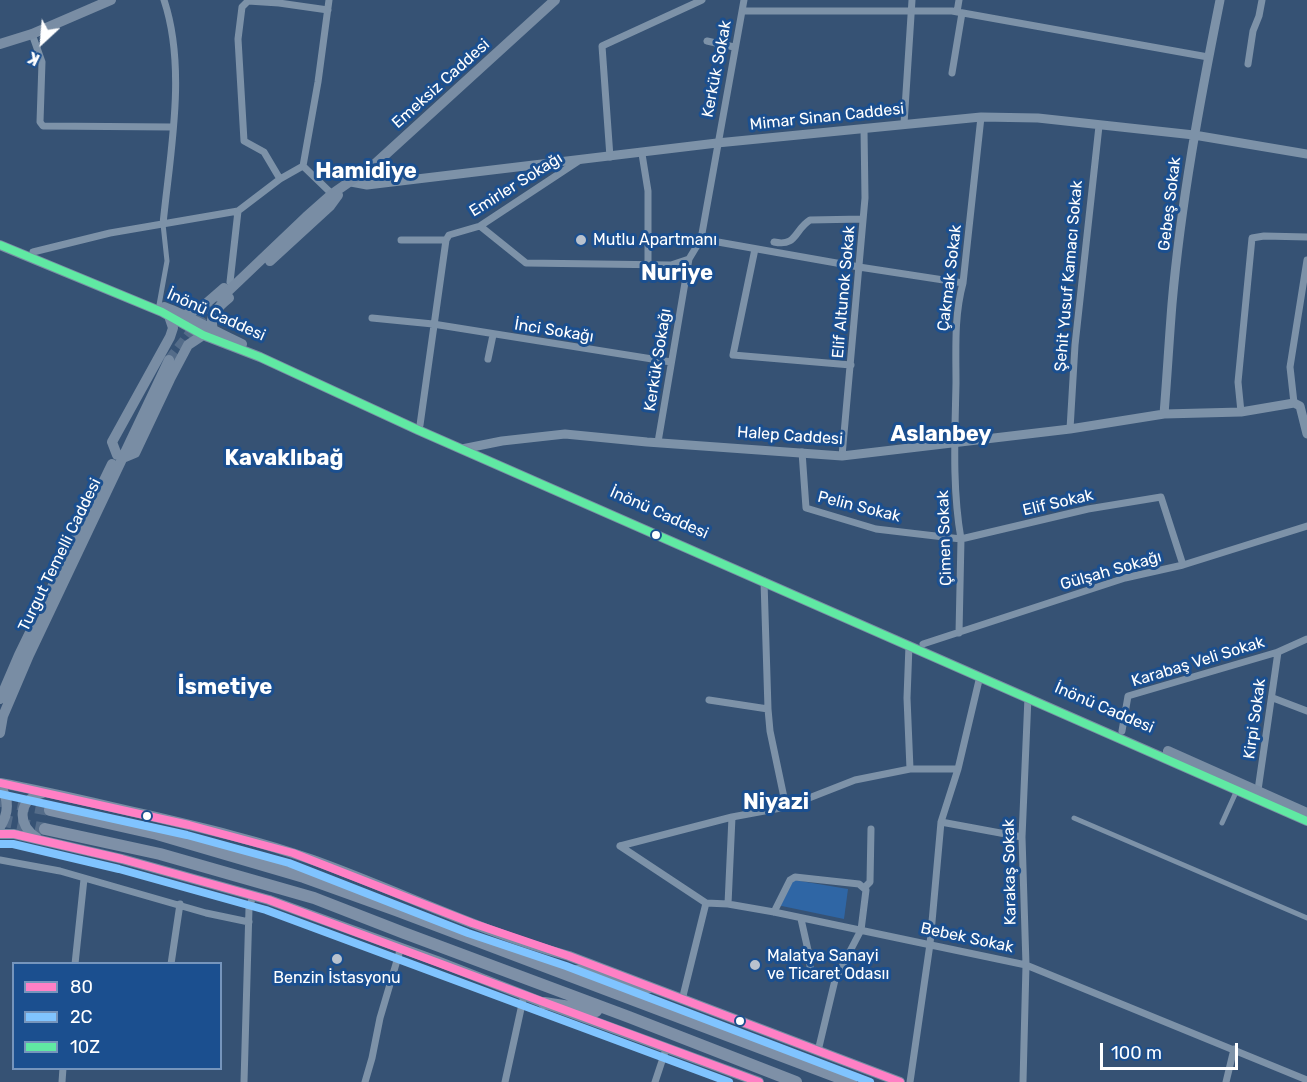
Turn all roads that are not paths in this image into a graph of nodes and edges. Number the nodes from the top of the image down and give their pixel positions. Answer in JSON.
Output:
{"nodes":[{"id":1,"x":111,"y":0,"type":"edge"},
{"id":2,"x":164,"y":0,"type":"edge"},
{"id":3,"x":329,"y":0,"type":"edge"},
{"id":4,"x":702,"y":0,"type":"edge"},
{"id":5,"x":744,"y":0,"type":"edge"},
{"id":6,"x":912,"y":0,"type":"edge"},
{"id":7,"x":959,"y":0,"type":"edge"},
{"id":8,"x":1220,"y":0,"type":"edge"},
{"id":9,"x":1262,"y":0,"type":"edge"},
{"id":10,"x":550,"y":1,"type":"edge"},
{"id":11,"x":328,"y":10,"type":"junction"},
{"id":12,"x":742,"y":11,"type":"junction"},
{"id":13,"x":911,"y":11,"type":"junction"},
{"id":14,"x":960,"y":13,"type":"junction"},
{"id":15,"x":32,"y":34,"type":"junction"},
{"id":16,"x":707,"y":41,"type":"dead end"},
{"id":17,"x":0,"y":44,"type":"edge"},
{"id":18,"x":734,"y":47,"type":"junction"},
{"id":19,"x":1208,"y":57,"type":"junction"},
{"id":20,"x":1248,"y":64,"type":"dead end"},
{"id":21,"x":952,"y":73,"type":"dead end"},
{"id":22,"x":981,"y":117,"type":"junction"},
{"id":23,"x":904,"y":124,"type":"junction"},
{"id":24,"x":1099,"y":126,"type":"junction"},
{"id":25,"x":172,"y":127,"type":"junction"},
{"id":26,"x":864,"y":129,"type":"junction"},
{"id":27,"x":1194,"y":135,"type":"junction"},
{"id":28,"x":717,"y":143,"type":"junction"},
{"id":29,"x":642,"y":154,"type":"junction"},
{"id":30,"x":1307,"y":155,"type":"edge"},
{"id":31,"x":610,"y":157,"type":"junction"},
{"id":32,"x":580,"y":160,"type":"junction"},
{"id":33,"x":303,"y":166,"type":"junction"},
{"id":34,"x":280,"y":178,"type":"junction"},
{"id":35,"x":348,"y":185,"type":"junction"},
{"id":36,"x":332,"y":194,"type":"junction"},
{"id":37,"x":238,"y":211,"type":"junction"},
{"id":38,"x":863,"y":219,"type":"junction"},
{"id":39,"x":163,"y":224,"type":"junction"},
{"id":40,"x":480,"y":226,"type":"junction"},
{"id":41,"x":1307,"y":237,"type":"edge"},
{"id":42,"x":701,"y":239,"type":"junction"},
{"id":43,"x":0,"y":240,"type":"edge"},
{"id":44,"x":401,"y":240,"type":"dead end"},
{"id":45,"x":446,"y":240,"type":"junction"},
{"id":46,"x":774,"y":242,"type":"dead end"},
{"id":47,"x":0,"y":245,"type":"edge"},
{"id":48,"x":755,"y":249,"type":"junction"},
{"id":49,"x":33,"y":252,"type":"junction"},
{"id":50,"x":689,"y":258,"type":"junction"},
{"id":51,"x":1307,"y":260,"type":"edge"},
{"id":52,"x":648,"y":264,"type":"junction"},
{"id":53,"x":859,"y":267,"type":"junction"},
{"id":54,"x":230,"y":282,"type":"junction"},
{"id":55,"x":963,"y":283,"type":"junction"},
{"id":56,"x":219,"y":300,"type":"junction"},
{"id":57,"x":159,"y":305,"type":"junction"},
{"id":58,"x":185,"y":315,"type":"junction"},
{"id":59,"x":169,"y":316,"type":"junction"},
{"id":60,"x":372,"y":318,"type":"dead end"},
{"id":61,"x":433,"y":324,"type":"junction"},
{"id":62,"x":208,"y":333,"type":"junction"},
{"id":63,"x":492,"y":335,"type":"junction"},
{"id":64,"x":170,"y":337,"type":"junction"},
{"id":65,"x":188,"y":345,"type":"junction"},
{"id":66,"x":488,"y":359,"type":"dead end"},
{"id":67,"x":671,"y":362,"type":"junction"},
{"id":68,"x":851,"y":365,"type":"junction"},
{"id":69,"x":1300,"y":404,"type":"edge"},
{"id":70,"x":1241,"y":412,"type":"junction"},
{"id":71,"x":1164,"y":414,"type":"junction"},
{"id":72,"x":420,"y":425,"type":"junction"},
{"id":73,"x":1070,"y":429,"type":"junction"},
{"id":74,"x":1307,"y":434,"type":"edge"},
{"id":75,"x":658,"y":442,"type":"junction"},
{"id":76,"x":954,"y":442,"type":"junction"},
{"id":77,"x":474,"y":446,"type":"junction"},
{"id":78,"x":462,"y":449,"type":"junction"},
{"id":79,"x":802,"y":452,"type":"junction"},
{"id":80,"x":120,"y":456,"type":"junction"},
{"id":81,"x":842,"y":456,"type":"junction"},
{"id":82,"x":1307,"y":526,"type":"edge"},
{"id":83,"x":961,"y":539,"type":"junction"},
{"id":84,"x":1183,"y":565,"type":"junction"},
{"id":85,"x":764,"y":581,"type":"junction"},
{"id":86,"x":959,"y":633,"type":"junction"},
{"id":87,"x":1307,"y":639,"type":"edge"},
{"id":88,"x":923,"y":644,"type":"junction"},
{"id":89,"x":909,"y":645,"type":"junction"},
{"id":90,"x":1278,"y":652,"type":"junction"},
{"id":91,"x":980,"y":676,"type":"junction"},
{"id":92,"x":1028,"y":697,"type":"junction"},
{"id":93,"x":1273,"y":698,"type":"junction"},
{"id":94,"x":0,"y":699,"type":"edge"},
{"id":95,"x":709,"y":700,"type":"dead end"},
{"id":96,"x":768,"y":709,"type":"junction"},
{"id":97,"x":1307,"y":711,"type":"edge"},
{"id":98,"x":1122,"y":732,"type":"junction"},
{"id":99,"x":0,"y":733,"type":"edge"},
{"id":100,"x":910,"y":769,"type":"junction"},
{"id":101,"x":958,"y":769,"type":"junction"},
{"id":102,"x":0,"y":785,"type":"edge"},
{"id":103,"x":1237,"y":790,"type":"junction"},
{"id":104,"x":1258,"y":790,"type":"junction"},
{"id":105,"x":46,"y":792,"type":"junction"},
{"id":106,"x":786,"y":807,"type":"junction"},
{"id":107,"x":50,"y":810,"type":"tunnel mouth"},
{"id":108,"x":1307,"y":813,"type":"edge"},
{"id":109,"x":732,"y":817,"type":"junction"},
{"id":110,"x":1074,"y":818,"type":"dead end"},
{"id":111,"x":1307,"y":821,"type":"edge"},
{"id":112,"x":941,"y":822,"type":"junction"},
{"id":113,"x":1222,"y":823,"type":"dead end"},
{"id":114,"x":0,"y":827,"type":"edge"},
{"id":115,"x":870,"y":829,"type":"dead end"},
{"id":116,"x":0,"y":834,"type":"edge"},
{"id":117,"x":43,"y":834,"type":"junction"},
{"id":118,"x":1022,"y":837,"type":"junction"},
{"id":119,"x":0,"y":860,"type":"edge"},
{"id":120,"x":84,"y":879,"type":"junction"},
{"id":121,"x":864,"y":888,"type":"junction"},
{"id":122,"x":253,"y":896,"type":"junction"},
{"id":123,"x":706,"y":903,"type":"junction"},
{"id":124,"x":180,"y":904,"type":"junction"},
{"id":125,"x":728,"y":904,"type":"junction"},
{"id":126,"x":774,"y":912,"type":"junction"},
{"id":127,"x":1307,"y":918,"type":"edge"},
{"id":128,"x":801,"y":919,"type":"junction"},
{"id":129,"x":249,"y":922,"type":"junction"},
{"id":130,"x":861,"y":930,"type":"junction"},
{"id":131,"x":930,"y":944,"type":"junction"},
{"id":132,"x":400,"y":947,"type":"junction"},
{"id":133,"x":75,"y":962,"type":"edge"},
{"id":134,"x":171,"y":962,"type":"edge"},
{"id":135,"x":1026,"y":965,"type":"junction"},
{"id":136,"x":560,"y":972,"type":"junction"},
{"id":137,"x":835,"y":980,"type":"junction"},
{"id":138,"x":651,"y":987,"type":"junction"},
{"id":139,"x":524,"y":995,"type":"junction"},
{"id":140,"x":682,"y":1000,"type":"junction"},
{"id":141,"x":544,"y":1003,"type":"junction"},
{"id":142,"x":629,"y":1017,"type":"junction"},
{"id":143,"x":666,"y":1048,"type":"junction"},
{"id":144,"x":1234,"y":1049,"type":"junction"},
{"id":145,"x":818,"y":1051,"type":"junction"},
{"id":146,"x":1307,"y":1080,"type":"edge"},
{"id":147,"x":244,"y":1082,"type":"edge"},
{"id":148,"x":365,"y":1082,"type":"edge"},
{"id":149,"x":506,"y":1082,"type":"edge"},
{"id":150,"x":655,"y":1082,"type":"edge"},
{"id":151,"x":759,"y":1082,"type":"edge"},
{"id":152,"x":796,"y":1082,"type":"edge"},
{"id":153,"x":851,"y":1082,"type":"edge"},
{"id":154,"x":900,"y":1082,"type":"edge"},
{"id":155,"x":910,"y":1082,"type":"edge"},
{"id":156,"x":1023,"y":1082,"type":"edge"},
{"id":157,"x":1226,"y":1082,"type":"edge"}],
"edges":[{"from":1,"to":15,"type":"main road"},
{"from":2,"to":25,"type":"street"},
{"from":3,"to":11,"type":"street"},
{"from":4,"to":31,"type":"street"},
{"from":5,"to":12,"type":"street","name":"Kerkük Sokak"},
{"from":6,"to":13,"type":"street"},
{"from":7,"to":14,"type":"street"},
{"from":8,"to":19,"type":"street","name":"Gebeş Sokak"},
{"from":9,"to":20,"type":"street"},
{"from":10,"to":35,"type":"main road","name":"Emeksiz Caddesi"},
{"from":11,"to":33,"type":"street"},
{"from":11,"to":34,"type":"street"},
{"from":12,"to":13,"type":"street"},
{"from":12,"to":18,"type":"street","name":"Kerkük Sokak"},
{"from":13,"to":14,"type":"street"},
{"from":13,"to":23,"type":"street"},
{"from":14,"to":19,"type":"street"},
{"from":14,"to":21,"type":"street"},
{"from":15,"to":17,"type":"main road"},
{"from":15,"to":25,"type":"street"},
{"from":16,"to":18,"type":"street"},
{"from":18,"to":28,"type":"street","name":"Kerkük Sokak"},
{"from":19,"to":27,"type":"street","name":"Gebeş Sokak"},
{"from":22,"to":23,"type":"street","name":"Mimar Sinan Caddesi"},
{"from":22,"to":24,"type":"street","name":"Mimar Sinan Caddesi"},
{"from":22,"to":55,"type":"street","name":"Çakmak Sokak"},
{"from":23,"to":26,"type":"street","name":"Mimar Sinan Caddesi"},
{"from":24,"to":27,"type":"street","name":"Mimar Sinan Caddesi"},
{"from":24,"to":73,"type":"street","name":"Şehit Yusuf Kamacı Sokak"},
{"from":25,"to":39,"type":"street"},
{"from":26,"to":28,"type":"street","name":"Mimar Sinan Caddesi"},
{"from":26,"to":38,"type":"street","name":"Elif Altunok Sokak"},
{"from":27,"to":30,"type":"street","name":"Mimar Sinan Caddesi"},
{"from":27,"to":71,"type":"street","name":"Gebeş Sokak"},
{"from":28,"to":29,"type":"street","name":"Mimar Sinan Caddesi"},
{"from":28,"to":42,"type":"street","name":"Kerkük Sokağı"},
{"from":29,"to":31,"type":"street","name":"Mimar Sinan Caddesi"},
{"from":29,"to":52,"type":"street"},
{"from":31,"to":32,"type":"street","name":"Mimar Sinan Caddesi"},
{"from":32,"to":35,"type":"street","name":"Mimar Sinan Caddesi"},
{"from":32,"to":40,"type":"street","name":"Emirler Sokağı"},
{"from":33,"to":34,"type":"street"},
{"from":33,"to":36,"type":"street"},
{"from":34,"to":37,"type":"street"},
{"from":35,"to":36,"type":"main road","name":"Emeksiz Caddesi"},
{"from":35,"to":56,"type":"main road","name":"Emeksiz Caddesi"},
{"from":36,"to":54,"type":"main road","name":"Emeksiz Caddesi"},
{"from":36,"to":56,"type":"main road","name":"Emeksiz Caddesi"},
{"from":37,"to":39,"type":"street"},
{"from":37,"to":54,"type":"street"},
{"from":38,"to":46,"type":"street"},
{"from":38,"to":53,"type":"street","name":"Elif Altunok Sokak"},
{"from":39,"to":49,"type":"street"},
{"from":39,"to":57,"type":"street"},
{"from":40,"to":45,"type":"street","name":"Emirler Sokağı"},
{"from":40,"to":52,"type":"street"},
{"from":41,"to":70,"type":"street"},
{"from":42,"to":48,"type":"street"},
{"from":42,"to":50,"type":"street","name":"Kerkük Sokağı"},
{"from":43,"to":49,"type":"main road","name":"İnönü Caddesi"},
{"from":44,"to":45,"type":"street"},
{"from":45,"to":61,"type":"street"},
{"from":47,"to":59,"type":"main road"},
{"from":48,"to":53,"type":"street"},
{"from":48,"to":68,"type":"street"},
{"from":49,"to":57,"type":"main road","name":"İnönü Caddesi"},
{"from":50,"to":52,"type":"street"},
{"from":50,"to":67,"type":"street","name":"Kerkük Sokağı"},
{"from":51,"to":69,"type":"street"},
{"from":53,"to":55,"type":"street"},
{"from":53,"to":68,"type":"street","name":"Elif Altunok Sokak"},
{"from":54,"to":56,"type":"main road","name":"Emeksiz Caddesi"},
{"from":55,"to":76,"type":"street","name":"Çakmak Sokak"},
{"from":56,"to":58,"type":"main road","name":"Emeksiz Caddesi"},
{"from":56,"to":62,"type":"main road","name":"Emeksiz Caddesi"},
{"from":57,"to":58,"type":"main road","name":"İnönü Caddesi"},
{"from":58,"to":62,"type":"main road","name":"İnönü Caddesi"},
{"from":59,"to":62,"type":"main road"},
{"from":59,"to":64,"type":"main road"},
{"from":60,"to":61,"type":"street","name":"İnci Sokağı"},
{"from":61,"to":63,"type":"street","name":"İnci Sokağı"},
{"from":61,"to":72,"type":"street"},
{"from":62,"to":65,"type":"main road","name":"Turgut Temelli Caddesi"},
{"from":62,"to":72,"type":"main road","name":"İnönü Caddesi"},
{"from":62,"to":78,"type":"main road","name":"İnönü Caddesi"},
{"from":63,"to":66,"type":"street"},
{"from":63,"to":67,"type":"street","name":"İnci Sokağı"},
{"from":64,"to":65,"type":"main road"},
{"from":64,"to":80,"type":"main road","name":"Turgut Temelli Caddesi"},
{"from":65,"to":80,"type":"main road","name":"Turgut Temelli Caddesi"},
{"from":67,"to":75,"type":"street","name":"Kerkük Sokağı"},
{"from":68,"to":81,"type":"street","name":"Elif Altunok Sokak"},
{"from":69,"to":70,"type":"street","name":"Halep Caddesi"},
{"from":69,"to":74,"type":"street"},
{"from":70,"to":71,"type":"street","name":"Halep Caddesi"},
{"from":71,"to":73,"type":"street","name":"Halep Caddesi"},
{"from":72,"to":77,"type":"main road","name":"İnönü Caddesi"},
{"from":73,"to":76,"type":"street","name":"Halep Caddesi"},
{"from":75,"to":77,"type":"street","name":"Halep Caddesi"},
{"from":75,"to":79,"type":"street","name":"Halep Caddesi"},
{"from":76,"to":81,"type":"street","name":"Halep Caddesi"},
{"from":76,"to":83,"type":"street","name":"Çimen Sokak"},
{"from":77,"to":78,"type":"street","name":"Halep Caddesi"},
{"from":77,"to":88,"type":"main road","name":"İnönü Caddesi"},
{"from":78,"to":85,"type":"main road","name":"İnönü Caddesi"},
{"from":79,"to":81,"type":"street","name":"Halep Caddesi"},
{"from":79,"to":83,"type":"street","name":"Pelin Sokak"},
{"from":80,"to":80,"type":"main road","name":"Turgut Temelli Caddesi"},
{"from":80,"to":94,"type":"main road","name":"Turgut Temelli Caddesi"},
{"from":80,"to":99,"type":"main road","name":"Turgut Temelli Caddesi"},
{"from":82,"to":84,"type":"street","name":"Gülşah Sokağı"},
{"from":83,"to":84,"type":"street","name":"Elif Sokak"},
{"from":83,"to":86,"type":"street","name":"Çimen Sokak"},
{"from":84,"to":86,"type":"street","name":"Gülşah Sokağı"},
{"from":85,"to":89,"type":"main road","name":"İnönü Caddesi"},
{"from":85,"to":96,"type":"street"},
{"from":86,"to":88,"type":"street","name":"Gülşah Sokağı"},
{"from":87,"to":90,"type":"street","name":"Karabaş Veli Sokak"},
{"from":88,"to":98,"type":"main road","name":"İnönü Caddesi"},
{"from":89,"to":91,"type":"main road","name":"İnönü Caddesi"},
{"from":89,"to":100,"type":"street"},
{"from":90,"to":93,"type":"street","name":"Kirpi Sokak"},
{"from":90,"to":98,"type":"street","name":"Karabaş Veli Sokak"},
{"from":91,"to":92,"type":"main road","name":"İnönü Caddesi"},
{"from":91,"to":101,"type":"street"},
{"from":92,"to":103,"type":"main road","name":"İnönü Caddesi"},
{"from":92,"to":118,"type":"street","name":"Karakaş Sokak"},
{"from":93,"to":97,"type":"street"},
{"from":93,"to":104,"type":"street","name":"Kirpi Sokak"},
{"from":95,"to":96,"type":"street"},
{"from":96,"to":106,"type":"street"},
{"from":98,"to":104,"type":"main road","name":"İnönü Caddesi"},
{"from":100,"to":101,"type":"street"},
{"from":100,"to":106,"type":"street"},
{"from":101,"to":112,"type":"street"},
{"from":102,"to":105,"type":"main road"},
{"from":102,"to":114,"type":"main road"},
{"from":103,"to":111,"type":"main road","name":"İnönü Caddesi"},
{"from":103,"to":113,"type":"street"},
{"from":104,"to":108,"type":"main road","name":"İnönü Caddesi"},
{"from":105,"to":117,"type":"main road"},
{"from":105,"to":138,"type":"main road"},
{"from":106,"to":109,"type":"street"},
{"from":107,"to":136,"type":"highway"},
{"from":109,"to":123,"type":"street"},
{"from":109,"to":125,"type":"street"},
{"from":110,"to":127,"type":"street"},
{"from":112,"to":118,"type":"street"},
{"from":112,"to":131,"type":"street"},
{"from":115,"to":121,"type":"street"},
{"from":116,"to":117,"type":"main road"},
{"from":117,"to":122,"type":"main road"},
{"from":117,"to":142,"type":"highway"},
{"from":118,"to":135,"type":"street","name":"Karakaş Sokak"},
{"from":119,"to":120,"type":"street"},
{"from":120,"to":124,"type":"street"},
{"from":120,"to":133,"type":"street"},
{"from":121,"to":126,"type":"street"},
{"from":121,"to":130,"type":"street"},
{"from":122,"to":129,"type":"street"},
{"from":122,"to":132,"type":"main road"},
{"from":123,"to":125,"type":"street","name":"Bebek Sokak"},
{"from":123,"to":140,"type":"street"},
{"from":124,"to":129,"type":"street"},
{"from":124,"to":134,"type":"street"},
{"from":125,"to":126,"type":"street","name":"Bebek Sokak"},
{"from":126,"to":128,"type":"street","name":"Bebek Sokak"},
{"from":128,"to":130,"type":"street","name":"Bebek Sokak"},
{"from":128,"to":137,"type":"street"},
{"from":129,"to":147,"type":"street"},
{"from":130,"to":131,"type":"street","name":"Bebek Sokak"},
{"from":130,"to":137,"type":"street"},
{"from":131,"to":135,"type":"street","name":"Bebek Sokak"},
{"from":131,"to":155,"type":"street"},
{"from":132,"to":139,"type":"main road"},
{"from":132,"to":148,"type":"street"},
{"from":135,"to":144,"type":"street","name":"Bebek Sokak"},
{"from":135,"to":156,"type":"street","name":"Karakaş Sokak"},
{"from":136,"to":138,"type":"main road"},
{"from":136,"to":153,"type":"highway"},
{"from":137,"to":145,"type":"street"},
{"from":138,"to":140,"type":"main road"},
{"from":139,"to":141,"type":"main road"},
{"from":139,"to":149,"type":"street"},
{"from":140,"to":145,"type":"main road"},
{"from":141,"to":142,"type":"highway"},
{"from":141,"to":143,"type":"main road"},
{"from":142,"to":152,"type":"highway"},
{"from":143,"to":150,"type":"street"},
{"from":143,"to":151,"type":"main road"},
{"from":144,"to":146,"type":"street","name":"Bebek Sokak"},
{"from":144,"to":157,"type":"street"},
{"from":145,"to":154,"type":"main road"}]}
